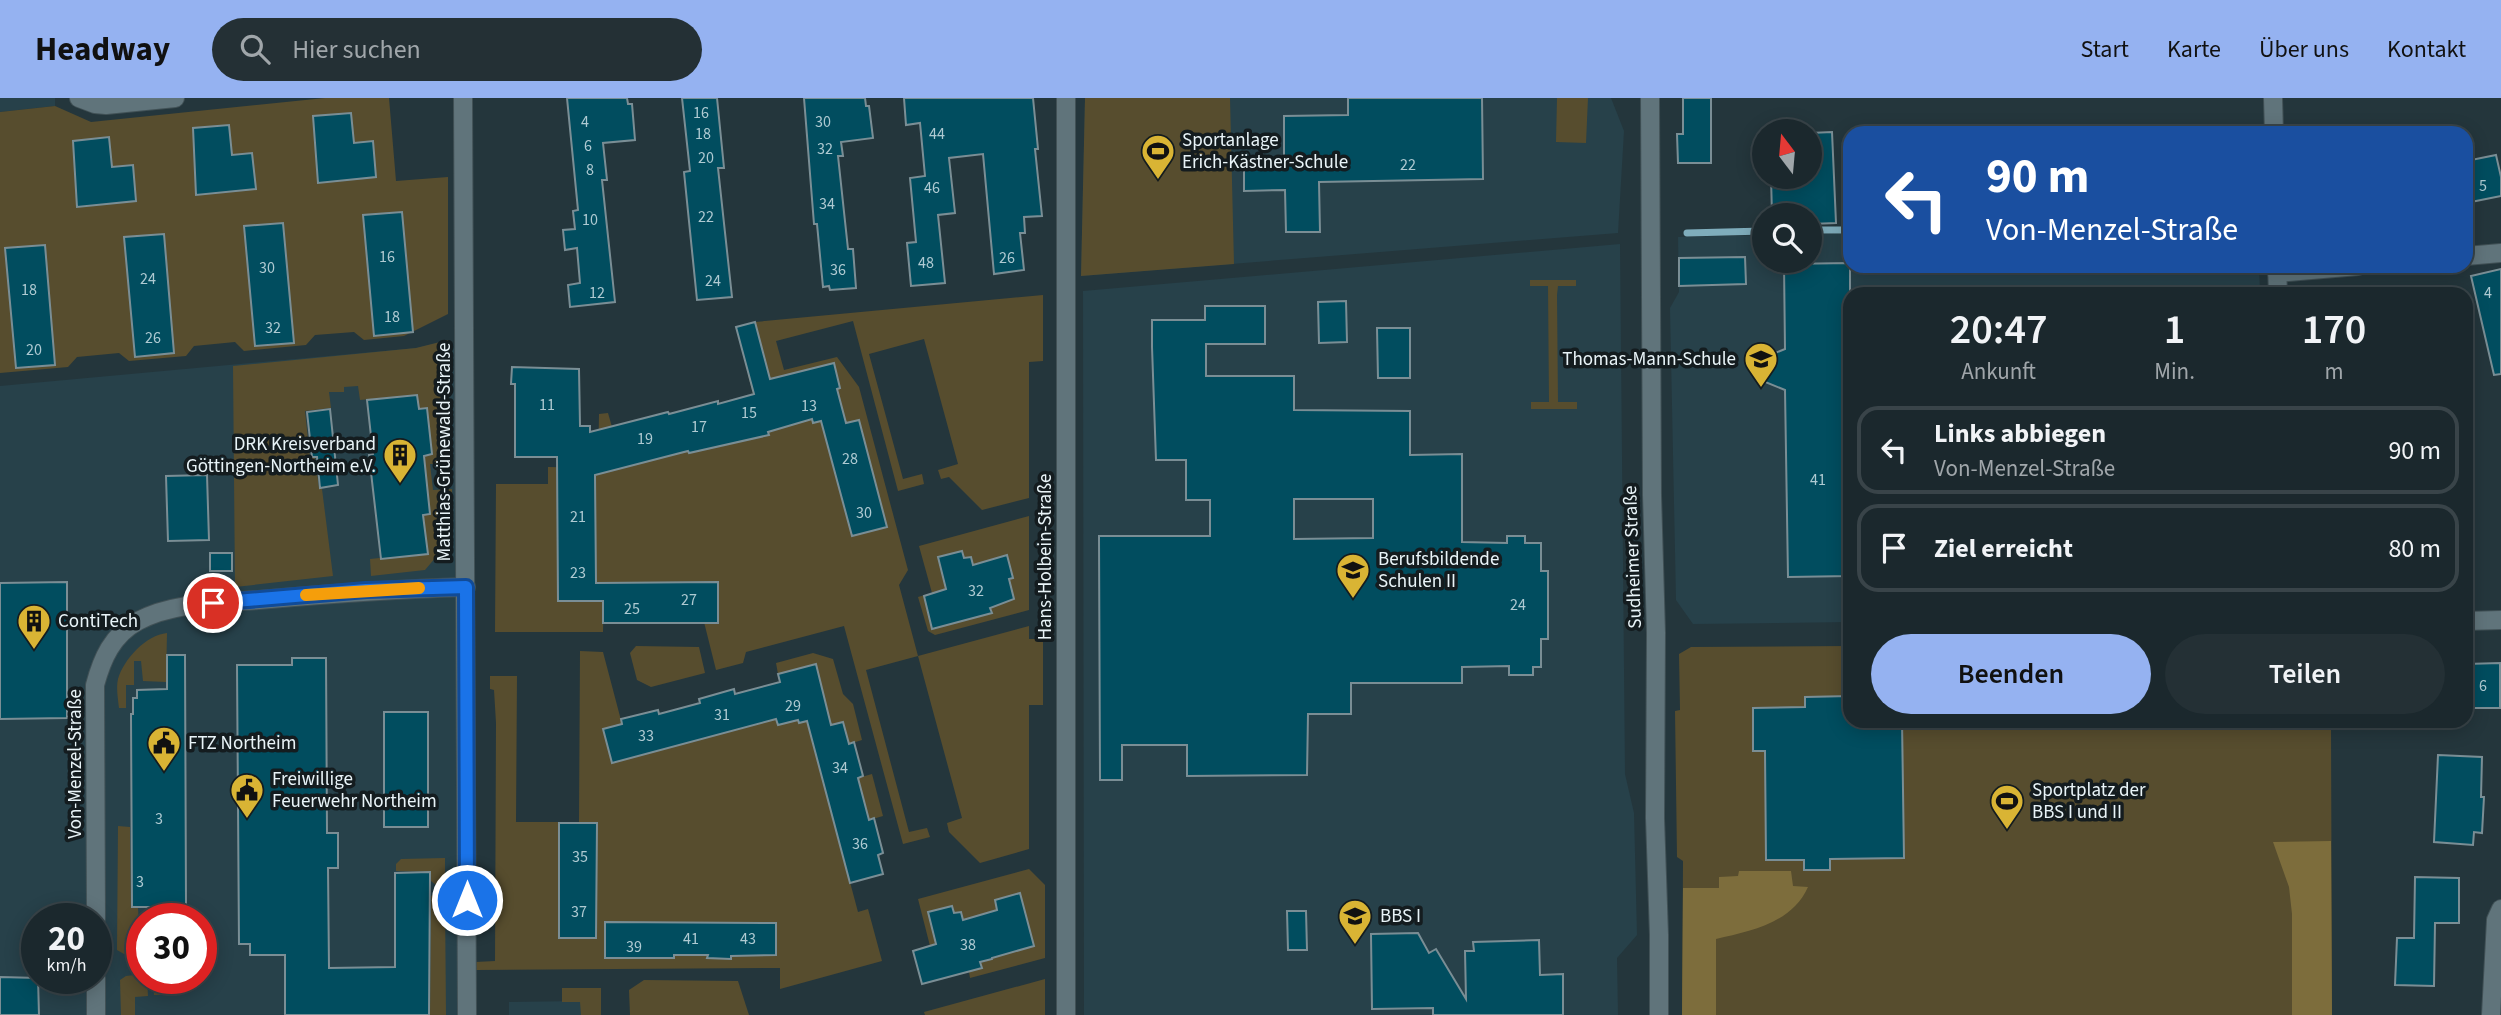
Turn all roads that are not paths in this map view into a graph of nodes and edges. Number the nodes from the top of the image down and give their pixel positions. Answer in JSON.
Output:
{"nodes":[{"id":1,"x":79,"y":98,"type":"edge"},
{"id":2,"x":175,"y":98,"type":"edge"},
{"id":3,"x":463,"y":98,"type":"edge"},
{"id":4,"x":1066,"y":98,"type":"edge"},
{"id":5,"x":1650,"y":98,"type":"edge"},
{"id":6,"x":2273,"y":98,"type":"edge"},
{"id":7,"x":2274,"y":126,"type":"edge"},
{"id":8,"x":2501,"y":253,"type":"edge"},
{"id":9,"x":2473,"y":255,"type":"edge"},
{"id":10,"x":466,"y":587,"type":"junction"},
{"id":11,"x":2501,"y":620,"type":"edge"},
{"id":12,"x":2473,"y":621,"type":"edge"},
{"id":13,"x":96,"y":903,"type":"edge"},
{"id":14,"x":2501,"y":909,"type":"edge"},
{"id":15,"x":96,"y":994,"type":"edge"},
{"id":16,"x":96,"y":1015,"type":"edge"},
{"id":17,"x":467,"y":1015,"type":"edge"},
{"id":18,"x":1066,"y":1015,"type":"edge"},
{"id":19,"x":1659,"y":1015,"type":"edge"},
{"id":20,"x":2491,"y":1015,"type":"edge"}],
"edges":[{"from":1,"to":2,"type":"street"},
{"from":3,"to":10,"type":"street","name":"Matthias-Grünewald-Straße"},
{"from":4,"to":18,"type":"street","name":"Hans-Holbein-Straße"},
{"from":5,"to":19,"type":"street","name":"Sudheimer Straße"},
{"from":6,"to":7,"type":"street"},
{"from":8,"to":9,"type":"street"},
{"from":10,"to":13,"type":"street","name":"Von-Menzel-Straße"},
{"from":10,"to":17,"type":"street","name":"Matthias-Grünewald-Straße"},
{"from":11,"to":12,"type":"street"},
{"from":14,"to":20,"type":"street"},
{"from":15,"to":16,"type":"street"}]}
